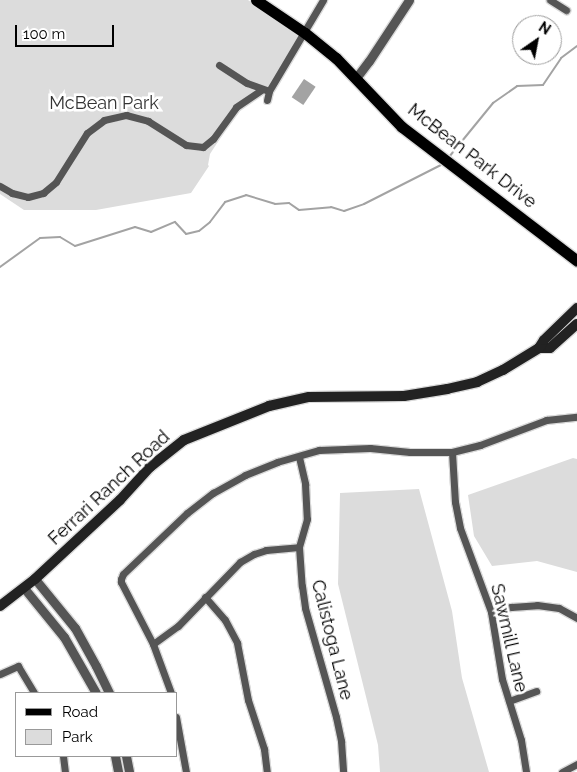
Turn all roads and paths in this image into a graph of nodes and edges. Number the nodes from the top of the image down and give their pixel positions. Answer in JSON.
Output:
{"nodes":[{"id":1,"x":256,"y":0,"type":"edge"},
{"id":2,"x":323,"y":0,"type":"edge"},
{"id":3,"x":409,"y":0,"type":"edge"},
{"id":4,"x":550,"y":0,"type":"edge"},
{"id":5,"x":566,"y":10,"type":"dead end"},
{"id":6,"x":304,"y":32,"type":"junction"},
{"id":7,"x":219,"y":65,"type":"dead end"},
{"id":8,"x":356,"y":78,"type":"junction"},
{"id":9,"x":266,"y":90,"type":"junction"},
{"id":10,"x":268,"y":100,"type":"dead end"},
{"id":11,"x":0,"y":186,"type":"edge"},
{"id":12,"x":577,"y":261,"type":"edge"},
{"id":13,"x":577,"y":308,"type":"edge"},
{"id":14,"x":577,"y":324,"type":"edge"},
{"id":15,"x":539,"y":348,"type":"junction"},
{"id":16,"x":577,"y":417,"type":"edge"},
{"id":17,"x":452,"y":452,"type":"junction"},
{"id":18,"x":298,"y":457,"type":"junction"},
{"id":19,"x":300,"y":547,"type":"junction"},
{"id":20,"x":35,"y":579,"type":"junction"},
{"id":21,"x":24,"y":588,"type":"junction"},
{"id":22,"x":205,"y":598,"type":"junction"},
{"id":23,"x":0,"y":606,"type":"edge"},
{"id":24,"x":491,"y":612,"type":"junction"},
{"id":25,"x":577,"y":618,"type":"edge"},
{"id":26,"x":153,"y":644,"type":"junction"},
{"id":27,"x":0,"y":674,"type":"edge"},
{"id":28,"x":536,"y":691,"type":"dead end"},
{"id":29,"x":33,"y":692,"type":"edge"},
{"id":30,"x":95,"y":692,"type":"edge"},
{"id":31,"x":108,"y":692,"type":"edge"},
{"id":32,"x":170,"y":692,"type":"edge"},
{"id":33,"x":508,"y":701,"type":"junction"},
{"id":34,"x":178,"y":728,"type":"edge"},
{"id":35,"x":63,"y":757,"type":"edge"},
{"id":36,"x":115,"y":757,"type":"edge"},
{"id":37,"x":126,"y":757,"type":"edge"},
{"id":38,"x":577,"y":764,"type":"edge"},
{"id":39,"x":65,"y":772,"type":"edge"},
{"id":40,"x":118,"y":772,"type":"edge"},
{"id":41,"x":129,"y":772,"type":"edge"},
{"id":42,"x":186,"y":772,"type":"edge"},
{"id":43,"x":267,"y":772,"type":"edge"},
{"id":44,"x":343,"y":772,"type":"edge"},
{"id":45,"x":526,"y":772,"type":"edge"},
{"id":46,"x":562,"y":772,"type":"edge"}],
"edges":[{"from":1,"to":6,"type":"main road","name":"McBean Park Drive"},
{"from":2,"to":6,"type":"street"},
{"from":3,"to":8,"type":"street"},
{"from":4,"to":5,"type":"street"},
{"from":6,"to":8,"type":"main road","name":"McBean Park Drive"},
{"from":6,"to":9,"type":"street"},
{"from":7,"to":9,"type":"street"},
{"from":8,"to":12,"type":"main road","name":"McBean Park Drive"},
{"from":9,"to":10,"type":"street"},
{"from":9,"to":11,"type":"street"},
{"from":13,"to":15,"type":"main road","name":"Ferrari Ranch Road"},
{"from":14,"to":15,"type":"main road","name":"Ferrari Ranch Road"},
{"from":15,"to":20,"type":"main road","name":"Ferrari Ranch Road"},
{"from":16,"to":17,"type":"street"},
{"from":17,"to":18,"type":"street"},
{"from":17,"to":24,"type":"street","name":"Sawmill Lane"},
{"from":18,"to":19,"type":"street","name":"Calistoga Lane"},
{"from":18,"to":26,"type":"street"},
{"from":19,"to":22,"type":"street"},
{"from":19,"to":44,"type":"street","name":"Calistoga Lane"},
{"from":20,"to":21,"type":"main road","name":"Ferrari Ranch Road"},
{"from":20,"to":31,"type":"street"},
{"from":21,"to":23,"type":"main road","name":"Ferrari Ranch Road"},
{"from":21,"to":30,"type":"street"},
{"from":22,"to":26,"type":"street"},
{"from":22,"to":43,"type":"street"},
{"from":24,"to":25,"type":"street"},
{"from":24,"to":33,"type":"street","name":"Sawmill Lane"},
{"from":26,"to":32,"type":"street"},
{"from":27,"to":29,"type":"street"},
{"from":28,"to":33,"type":"street"},
{"from":33,"to":45,"type":"street","name":"Sawmill Lane"},
{"from":34,"to":42,"type":"street"},
{"from":35,"to":39,"type":"street"},
{"from":36,"to":40,"type":"street"},
{"from":37,"to":41,"type":"street"},
{"from":38,"to":46,"type":"street"}]}
